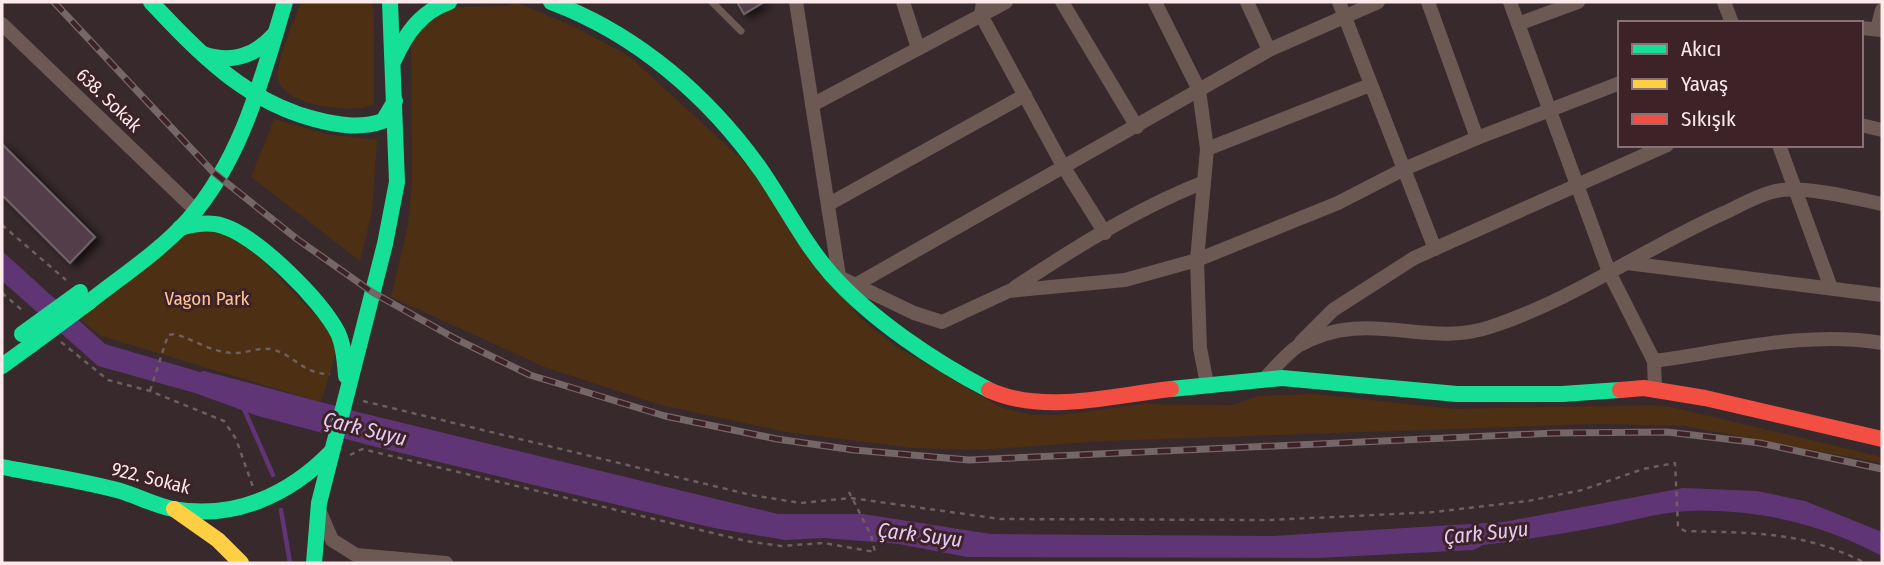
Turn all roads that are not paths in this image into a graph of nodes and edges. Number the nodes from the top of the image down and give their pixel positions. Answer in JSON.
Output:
{"nodes":[{"id":1,"x":151,"y":2,"type":"edge"},
{"id":2,"x":285,"y":2,"type":"edge"},
{"id":3,"x":449,"y":2,"type":"edge"},
{"id":4,"x":551,"y":2,"type":"edge"},
{"id":5,"x":712,"y":2,"type":"edge"},
{"id":6,"x":796,"y":2,"type":"edge"},
{"id":7,"x":903,"y":2,"type":"edge"},
{"id":8,"x":1006,"y":2,"type":"edge"},
{"id":9,"x":1062,"y":2,"type":"edge"},
{"id":10,"x":1155,"y":2,"type":"edge"},
{"id":11,"x":1247,"y":2,"type":"edge"},
{"id":12,"x":1339,"y":2,"type":"edge"},
{"id":13,"x":1378,"y":2,"type":"edge"},
{"id":14,"x":1428,"y":2,"type":"edge"},
{"id":15,"x":1510,"y":2,"type":"edge"},
{"id":16,"x":1578,"y":2,"type":"edge"},
{"id":17,"x":1724,"y":2,"type":"edge"},
{"id":18,"x":389,"y":6,"type":"edge"},
{"id":19,"x":982,"y":8,"type":"edge"},
{"id":20,"x":1882,"y":10,"type":"edge"},
{"id":21,"x":1346,"y":16,"type":"junction"},
{"id":22,"x":1731,"y":21,"type":"edge"},
{"id":23,"x":2,"y":24,"type":"edge"},
{"id":24,"x":1518,"y":24,"type":"junction"},
{"id":25,"x":1880,"y":29,"type":"edge"},
{"id":26,"x":741,"y":31,"type":"dead end"},
{"id":27,"x":276,"y":33,"type":"junction"},
{"id":28,"x":918,"y":48,"type":"junction"},
{"id":29,"x":195,"y":49,"type":"junction"},
{"id":30,"x":1269,"y":50,"type":"junction"},
{"id":31,"x":393,"y":64,"type":"junction"},
{"id":32,"x":1618,"y":84,"type":"edge"},
{"id":33,"x":1370,"y":85,"type":"junction"},
{"id":34,"x":1199,"y":90,"type":"junction"},
{"id":35,"x":1025,"y":95,"type":"junction"},
{"id":36,"x":256,"y":99,"type":"junction"},
{"id":37,"x":395,"y":101,"type":"junction"},
{"id":38,"x":813,"y":106,"type":"junction"},
{"id":39,"x":1550,"y":111,"type":"junction"},
{"id":40,"x":1863,"y":125,"type":"edge"},
{"id":41,"x":1137,"y":127,"type":"junction"},
{"id":42,"x":1882,"y":130,"type":"edge"},
{"id":43,"x":1476,"y":138,"type":"junction"},
{"id":44,"x":1662,"y":147,"type":"edge"},
{"id":45,"x":1780,"y":147,"type":"edge"},
{"id":46,"x":1207,"y":149,"type":"junction"},
{"id":47,"x":1063,"y":166,"type":"junction"},
{"id":48,"x":1404,"y":169,"type":"junction"},
{"id":49,"x":1202,"y":183,"type":"junction"},
{"id":50,"x":1577,"y":184,"type":"junction"},
{"id":51,"x":1797,"y":192,"type":"junction"},
{"id":52,"x":189,"y":204,"type":"junction"},
{"id":53,"x":829,"y":204,"type":"junction"},
{"id":54,"x":1882,"y":204,"type":"edge"},
{"id":55,"x":180,"y":228,"type":"junction"},
{"id":56,"x":1105,"y":233,"type":"junction"},
{"id":57,"x":1435,"y":249,"type":"junction"},
{"id":58,"x":1197,"y":260,"type":"junction"},
{"id":59,"x":1627,"y":263,"type":"junction"},
{"id":60,"x":1609,"y":272,"type":"junction"},
{"id":61,"x":833,"y":274,"type":"junction"},
{"id":62,"x":857,"y":284,"type":"junction"},
{"id":63,"x":1831,"y":288,"type":"junction"},
{"id":64,"x":1009,"y":290,"type":"junction"},
{"id":65,"x":1882,"y":295,"type":"edge"},
{"id":66,"x":84,"y":297,"type":"junction"},
{"id":67,"x":27,"y":340,"type":"junction"},
{"id":68,"x":1882,"y":343,"type":"edge"},
{"id":69,"x":1297,"y":346,"type":"junction"},
{"id":70,"x":2,"y":353,"type":"edge"},
{"id":71,"x":1654,"y":361,"type":"junction"},
{"id":72,"x":2,"y":366,"type":"edge"},
{"id":73,"x":1264,"y":379,"type":"junction"},
{"id":74,"x":1208,"y":384,"type":"junction"},
{"id":75,"x":1655,"y":389,"type":"junction"},
{"id":76,"x":350,"y":394,"type":"junction"},
{"id":77,"x":1882,"y":439,"type":"edge"},
{"id":78,"x":339,"y":455,"type":"junction"},
{"id":79,"x":2,"y":467,"type":"edge"},
{"id":80,"x":173,"y":509,"type":"junction"},
{"id":81,"x":319,"y":509,"type":"junction"},
{"id":82,"x":241,"y":563,"type":"edge"},
{"id":83,"x":314,"y":563,"type":"edge"},
{"id":84,"x":446,"y":563,"type":"edge"}],
"edges":[{"from":1,"to":29,"type":"main road"},
{"from":2,"to":27,"type":"main road"},
{"from":3,"to":31,"type":"main road"},
{"from":4,"to":61,"type":"main road"},
{"from":5,"to":26,"type":"lane"},
{"from":6,"to":38,"type":"street"},
{"from":7,"to":28,"type":"street"},
{"from":8,"to":19,"type":"street"},
{"from":9,"to":41,"type":"street"},
{"from":10,"to":34,"type":"street"},
{"from":11,"to":30,"type":"street"},
{"from":12,"to":21,"type":"street"},
{"from":13,"to":21,"type":"street"},
{"from":14,"to":43,"type":"street"},
{"from":15,"to":24,"type":"street"},
{"from":16,"to":24,"type":"street"},
{"from":17,"to":22,"type":"street"},
{"from":18,"to":31,"type":"main road"},
{"from":19,"to":28,"type":"street"},
{"from":19,"to":35,"type":"street"},
{"from":20,"to":25,"type":"street"},
{"from":21,"to":30,"type":"street"},
{"from":21,"to":33,"type":"street"},
{"from":23,"to":52,"type":"street","name":"638. Sokak"},
{"from":24,"to":39,"type":"street"},
{"from":27,"to":29,"type":"main road"},
{"from":27,"to":36,"type":"main road"},
{"from":28,"to":38,"type":"street"},
{"from":29,"to":36,"type":"main road"},
{"from":30,"to":34,"type":"street"},
{"from":31,"to":37,"type":"main road"},
{"from":32,"to":39,"type":"street"},
{"from":33,"to":46,"type":"street"},
{"from":33,"to":48,"type":"street"},
{"from":34,"to":41,"type":"street"},
{"from":34,"to":46,"type":"street"},
{"from":35,"to":47,"type":"street"},
{"from":35,"to":53,"type":"street"},
{"from":36,"to":37,"type":"main road"},
{"from":36,"to":52,"type":"main road"},
{"from":36,"to":55,"type":"main road"},
{"from":37,"to":76,"type":"main road"},
{"from":38,"to":53,"type":"street"},
{"from":39,"to":43,"type":"street"},
{"from":39,"to":50,"type":"street"},
{"from":40,"to":42,"type":"street"},
{"from":41,"to":47,"type":"street"},
{"from":43,"to":48,"type":"street"},
{"from":44,"to":50,"type":"street"},
{"from":45,"to":51,"type":"street"},
{"from":46,"to":49,"type":"street"},
{"from":47,"to":56,"type":"street"},
{"from":47,"to":62,"type":"street"},
{"from":48,"to":57,"type":"street"},
{"from":48,"to":58,"type":"street"},
{"from":49,"to":56,"type":"street"},
{"from":49,"to":58,"type":"street"},
{"from":50,"to":57,"type":"street"},
{"from":50,"to":60,"type":"street"},
{"from":51,"to":54,"type":"street"},
{"from":51,"to":59,"type":"street"},
{"from":51,"to":63,"type":"street"},
{"from":52,"to":66,"type":"main road"},
{"from":53,"to":61,"type":"street"},
{"from":55,"to":66,"type":"main road"},
{"from":55,"to":76,"type":"main road"},
{"from":56,"to":64,"type":"street"},
{"from":57,"to":69,"type":"street"},
{"from":58,"to":64,"type":"street"},
{"from":58,"to":74,"type":"street"},
{"from":59,"to":60,"type":"street"},
{"from":59,"to":63,"type":"street"},
{"from":60,"to":69,"type":"street"},
{"from":60,"to":71,"type":"street"},
{"from":61,"to":62,"type":"street"},
{"from":61,"to":74,"type":"main road"},
{"from":62,"to":64,"type":"street"},
{"from":63,"to":65,"type":"street"},
{"from":66,"to":67,"type":"main road","bridge":true},
{"from":67,"to":70,"type":"main road"},
{"from":67,"to":72,"type":"main road"},
{"from":68,"to":71,"type":"street"},
{"from":69,"to":73,"type":"street"},
{"from":71,"to":75,"type":"street"},
{"from":73,"to":74,"type":"main road"},
{"from":73,"to":75,"type":"main road"},
{"from":75,"to":77,"type":"main road"},
{"from":76,"to":78,"type":"main road"},
{"from":78,"to":80,"type":"main road","name":"922. Sokak"},
{"from":78,"to":81,"type":"main road"},
{"from":79,"to":80,"type":"main road","name":"922. Sokak"},
{"from":80,"to":82,"type":"main road"},
{"from":81,"to":83,"type":"main road"},
{"from":81,"to":84,"type":"street"}]}
